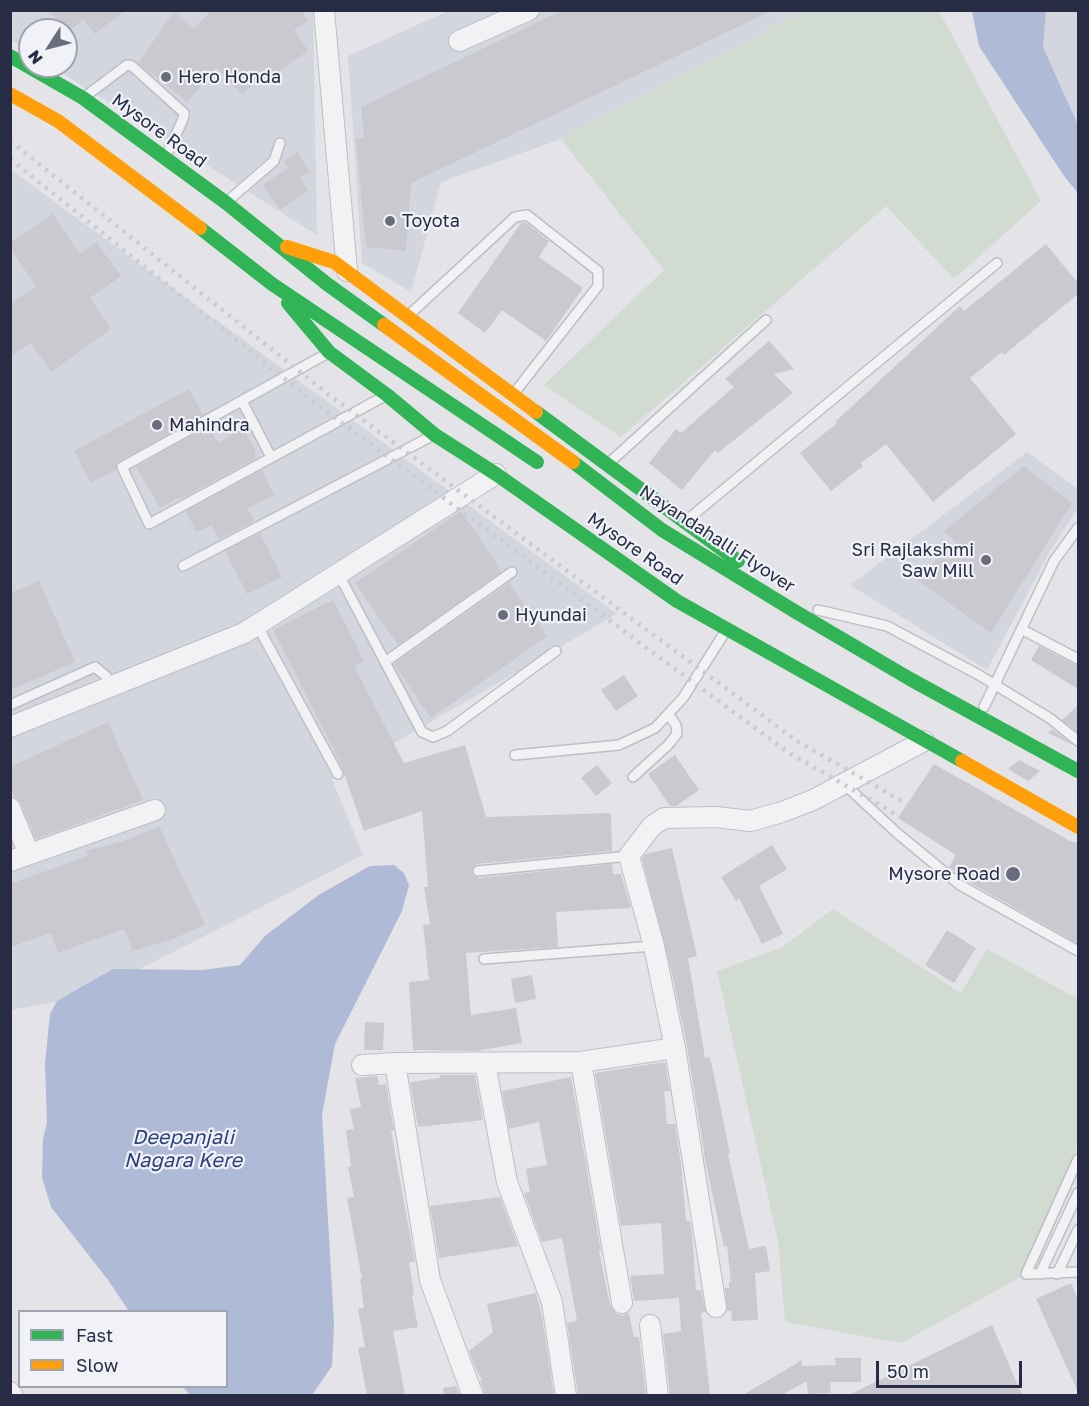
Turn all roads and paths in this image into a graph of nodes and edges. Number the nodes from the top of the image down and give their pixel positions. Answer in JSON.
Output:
{"nodes":[{"id":1,"x":324,"y":10,"type":"edge"},
{"id":2,"x":529,"y":10,"type":"edge"},
{"id":3,"x":459,"y":41,"type":"dead end"},
{"id":4,"x":10,"y":56,"type":"edge"},
{"id":5,"x":10,"y":94,"type":"edge"},
{"id":6,"x":83,"y":98,"type":"junction"},
{"id":7,"x":280,"y":143,"type":"dead end"},
{"id":8,"x":165,"y":158,"type":"junction"},
{"id":9,"x":225,"y":202,"type":"junction"},
{"id":10,"x":281,"y":245,"type":"junction"},
{"id":11,"x":997,"y":263,"type":"dead end"},
{"id":12,"x":347,"y":271,"type":"junction"},
{"id":13,"x":272,"y":284,"type":"junction"},
{"id":14,"x":327,"y":284,"type":"joint"},
{"id":15,"x":408,"y":316,"type":"junction"},
{"id":16,"x":766,"y":320,"type":"dead end"},
{"id":17,"x":329,"y":352,"type":"junction"},
{"id":18,"x":513,"y":394,"type":"junction"},
{"id":19,"x":387,"y":395,"type":"junction"},
{"id":20,"x":242,"y":401,"type":"junction"},
{"id":21,"x":435,"y":435,"type":"junction"},
{"id":22,"x":271,"y":457,"type":"junction"},
{"id":23,"x":607,"y":465,"type":"junction"},
{"id":24,"x":552,"y":473,"type":"dead end"},
{"id":25,"x":496,"y":474,"type":"junction"},
{"id":26,"x":685,"y":522,"type":"junction"},
{"id":27,"x":1078,"y":528,"type":"edge"},
{"id":28,"x":183,"y":566,"type":"dead end"},
{"id":29,"x":512,"y":572,"type":"dead end"},
{"id":30,"x":338,"y":573,"type":"junction"},
{"id":31,"x":816,"y":610,"type":"junction"},
{"id":32,"x":258,"y":625,"type":"junction"},
{"id":33,"x":1021,"y":629,"type":"junction"},
{"id":34,"x":726,"y":630,"type":"junction"},
{"id":35,"x":556,"y":651,"type":"dead end"},
{"id":36,"x":1078,"y":659,"type":"edge"},
{"id":37,"x":385,"y":662,"type":"junction"},
{"id":38,"x":995,"y":684,"type":"junction"},
{"id":39,"x":109,"y":687,"type":"junction"},
{"id":40,"x":10,"y":705,"type":"edge"},
{"id":41,"x":984,"y":707,"type":"junction"},
{"id":42,"x":668,"y":714,"type":"junction"},
{"id":43,"x":10,"y":727,"type":"edge"},
{"id":44,"x":924,"y":741,"type":"junction"},
{"id":45,"x":1078,"y":741,"type":"edge"},
{"id":46,"x":515,"y":755,"type":"dead end"},
{"id":47,"x":1078,"y":760,"type":"edge"},
{"id":48,"x":1078,"y":771,"type":"edge"},
{"id":49,"x":338,"y":774,"type":"dead end"},
{"id":50,"x":633,"y":777,"type":"dead end"},
{"id":51,"x":844,"y":784,"type":"junction"},
{"id":52,"x":10,"y":808,"type":"edge"},
{"id":53,"x":155,"y":810,"type":"dead end"},
{"id":54,"x":1078,"y":827,"type":"edge"},
{"id":55,"x":630,"y":854,"type":"junction"},
{"id":56,"x":20,"y":857,"type":"edge"},
{"id":57,"x":478,"y":871,"type":"dead end"},
{"id":58,"x":654,"y":946,"type":"junction"},
{"id":59,"x":1078,"y":951,"type":"edge"},
{"id":60,"x":484,"y":959,"type":"dead end"},
{"id":61,"x":675,"y":1048,"type":"junction"},
{"id":62,"x":581,"y":1062,"type":"junction"},
{"id":63,"x":395,"y":1063,"type":"junction"},
{"id":64,"x":485,"y":1063,"type":"junction"},
{"id":65,"x":362,"y":1065,"type":"dead end"},
{"id":66,"x":1078,"y":1159,"type":"edge"},
{"id":67,"x":1078,"y":1193,"type":"edge"},
{"id":68,"x":1078,"y":1230,"type":"edge"},
{"id":69,"x":1078,"y":1262,"type":"edge"},
{"id":70,"x":1076,"y":1272,"type":"edge"},
{"id":71,"x":1040,"y":1274,"type":"junction"},
{"id":72,"x":1057,"y":1274,"type":"junction"},
{"id":73,"x":622,"y":1303,"type":"dead end"},
{"id":74,"x":716,"y":1307,"type":"dead end"},
{"id":75,"x":650,"y":1324,"type":"dead end"},
{"id":76,"x":473,"y":1395,"type":"edge"},
{"id":77,"x":566,"y":1395,"type":"edge"},
{"id":78,"x":658,"y":1395,"type":"edge"}],
"edges":[{"from":1,"to":12,"type":"street"},
{"from":2,"to":3,"type":"street"},
{"from":4,"to":6,"type":"main road","name":"Mysore Road"},
{"from":5,"to":13,"type":"main road","name":"Mysore Road"},
{"from":6,"to":8,"type":"main road","name":"Mysore Road"},
{"from":6,"to":8,"type":"lane"},
{"from":7,"to":9,"type":"lane"},
{"from":8,"to":9,"type":"main road","name":"Mysore Road"},
{"from":9,"to":10,"type":"main road","name":"Mysore Road"},
{"from":10,"to":12,"type":"main road","name":"Mysore Road"},
{"from":10,"to":14,"type":"main road","name":"Mysore Road"},
{"from":11,"to":26,"type":"lane"},
{"from":12,"to":15,"type":"main road","name":"Mysore Road"},
{"from":13,"to":17,"type":"main road","name":"Mysore Road"},
{"from":13,"to":24,"type":"main road","name":"Mysore Road"},
{"from":14,"to":48,"type":"main road","name":"Nayandahalli Flyover"},
{"from":15,"to":18,"type":"main road","name":"Mysore Road"},
{"from":15,"to":18,"type":"lane"},
{"from":16,"to":23,"type":"lane"},
{"from":17,"to":19,"type":"main road","name":"Mysore Road"},
{"from":17,"to":20,"type":"lane"},
{"from":18,"to":23,"type":"main road","name":"Mysore Road"},
{"from":19,"to":21,"type":"main road","name":"Mysore Road"},
{"from":19,"to":22,"type":"lane"},
{"from":20,"to":22,"type":"lane"},
{"from":20,"to":22,"type":"lane"},
{"from":21,"to":25,"type":"main road","name":"Mysore Road"},
{"from":21,"to":28,"type":"lane"},
{"from":23,"to":26,"type":"main road","name":"Mysore Road"},
{"from":25,"to":30,"type":"street"},
{"from":25,"to":34,"type":"main road","name":"Mysore Road"},
{"from":26,"to":31,"type":"main road","name":"Mysore Road"},
{"from":27,"to":33,"type":"lane"},
{"from":29,"to":37,"type":"lane"},
{"from":30,"to":32,"type":"street"},
{"from":30,"to":37,"type":"lane"},
{"from":31,"to":38,"type":"lane"},
{"from":31,"to":41,"type":"main road","name":"Mysore Road"},
{"from":32,"to":39,"type":"street"},
{"from":32,"to":49,"type":"lane"},
{"from":33,"to":36,"type":"lane"},
{"from":33,"to":38,"type":"lane"},
{"from":34,"to":42,"type":"lane"},
{"from":34,"to":44,"type":"main road","name":"Mysore Road"},
{"from":35,"to":37,"type":"lane"},
{"from":38,"to":41,"type":"lane"},
{"from":38,"to":45,"type":"lane"},
{"from":39,"to":40,"type":"lane"},
{"from":39,"to":43,"type":"street"},
{"from":41,"to":47,"type":"main road","name":"Mysore Road"},
{"from":42,"to":46,"type":"lane"},
{"from":42,"to":50,"type":"lane"},
{"from":44,"to":51,"type":"street"},
{"from":44,"to":54,"type":"main road","name":"Mysore Road"},
{"from":51,"to":55,"type":"street"},
{"from":51,"to":59,"type":"lane"},
{"from":52,"to":56,"type":"street"},
{"from":53,"to":56,"type":"street"},
{"from":55,"to":57,"type":"lane"},
{"from":55,"to":58,"type":"street"},
{"from":58,"to":60,"type":"lane"},
{"from":58,"to":61,"type":"street"},
{"from":61,"to":62,"type":"street"},
{"from":61,"to":74,"type":"street"},
{"from":62,"to":64,"type":"street"},
{"from":62,"to":73,"type":"street"},
{"from":63,"to":64,"type":"street"},
{"from":63,"to":65,"type":"street"},
{"from":63,"to":76,"type":"street"},
{"from":64,"to":77,"type":"street"},
{"from":66,"to":71,"type":"lane"},
{"from":67,"to":71,"type":"lane"},
{"from":68,"to":72,"type":"lane"},
{"from":69,"to":70,"type":"lane"},
{"from":70,"to":72,"type":"lane"},
{"from":71,"to":72,"type":"lane"},
{"from":75,"to":78,"type":"street"}]}
